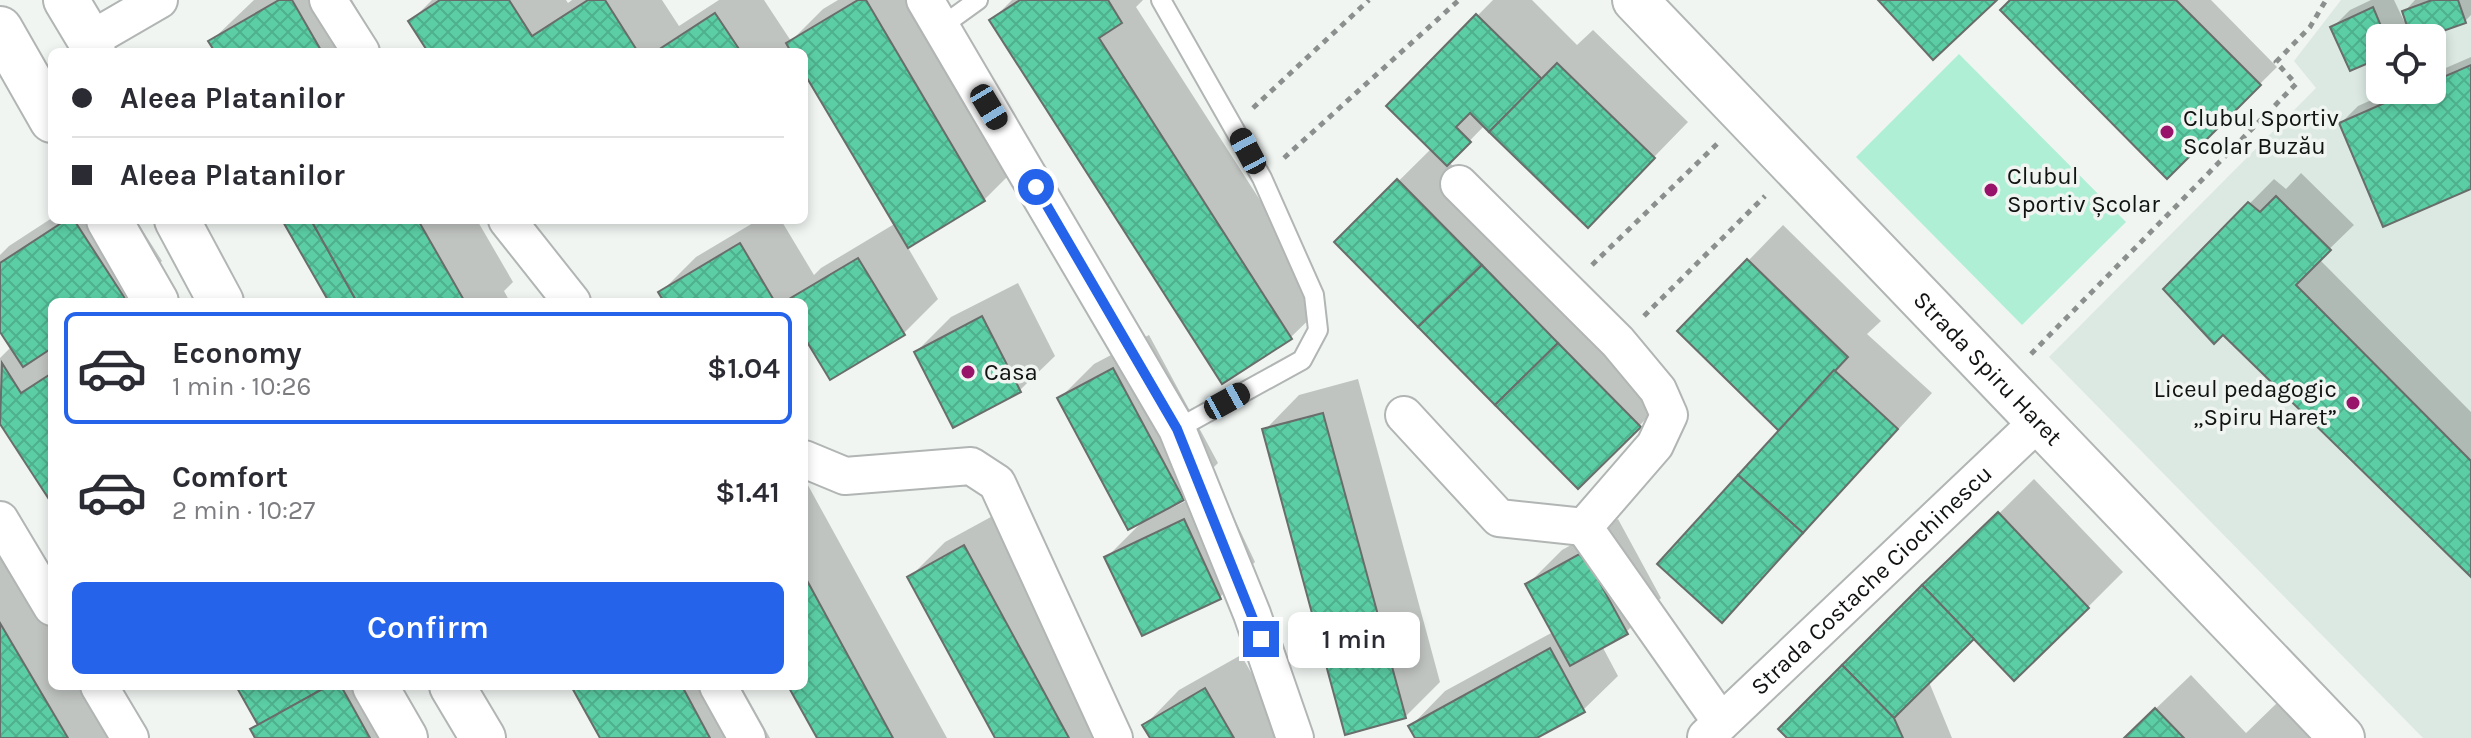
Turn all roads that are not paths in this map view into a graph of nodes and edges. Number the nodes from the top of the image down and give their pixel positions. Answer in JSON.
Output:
{"nodes":[{"id":1,"x":66,"y":0,"type":"edge"},
{"id":2,"x":159,"y":0,"type":"edge"},
{"id":3,"x":328,"y":0,"type":"edge"},
{"id":4,"x":978,"y":0,"type":"edge"},
{"id":5,"x":1161,"y":0,"type":"edge"},
{"id":6,"x":1635,"y":0,"type":"edge"},
{"id":7,"x":934,"y":13,"type":"edge"},
{"id":8,"x":0,"y":29,"type":"edge"},
{"id":9,"x":91,"y":46,"type":"edge"},
{"id":10,"x":358,"y":48,"type":"edge"},
{"id":11,"x":48,"y":113,"type":"edge"},
{"id":12,"x":1459,"y":184,"type":"dead end"},
{"id":13,"x":111,"y":224,"type":"edge"},
{"id":14,"x":179,"y":224,"type":"edge"},
{"id":15,"x":510,"y":224,"type":"edge"},
{"id":16,"x":154,"y":298,"type":"edge"},
{"id":17,"x":219,"y":298,"type":"edge"},
{"id":18,"x":569,"y":298,"type":"edge"},
{"id":19,"x":1404,"y":415,"type":"dead end"},
{"id":20,"x":2039,"y":421,"type":"junction"},
{"id":21,"x":1177,"y":429,"type":"junction"},
{"id":22,"x":808,"y":461,"type":"edge"},
{"id":23,"x":0,"y":520,"type":"edge"},
{"id":24,"x":1584,"y":527,"type":"junction"},
{"id":25,"x":48,"y":600,"type":"edge"},
{"id":26,"x":101,"y":690,"type":"edge"},
{"id":27,"x":377,"y":690,"type":"edge"},
{"id":28,"x":454,"y":690,"type":"edge"},
{"id":29,"x":720,"y":690,"type":"edge"},
{"id":30,"x":1713,"y":730,"type":"edge"},
{"id":31,"x":130,"y":738,"type":"edge"},
{"id":32,"x":405,"y":738,"type":"edge"},
{"id":33,"x":483,"y":738,"type":"edge"},
{"id":34,"x":747,"y":738,"type":"edge"},
{"id":35,"x":1114,"y":738,"type":"edge"},
{"id":36,"x":1295,"y":738,"type":"edge"},
{"id":37,"x":2342,"y":738,"type":"edge"}],
"edges":[{"from":1,"to":9,"type":"street"},
{"from":2,"to":9,"type":"street"},
{"from":3,"to":10,"type":"street"},
{"from":4,"to":7,"type":"lane"},
{"from":5,"to":21,"type":"lane"},
{"from":6,"to":20,"type":"street","name":"Strada Spiru Haret"},
{"from":7,"to":21,"type":"street"},
{"from":8,"to":11,"type":"street"},
{"from":12,"to":24,"type":"street"},
{"from":13,"to":16,"type":"street"},
{"from":14,"to":17,"type":"street"},
{"from":15,"to":18,"type":"street"},
{"from":19,"to":24,"type":"street"},
{"from":20,"to":30,"type":"street","name":"Strada Costache Ciochinescu"},
{"from":20,"to":37,"type":"street","name":"Strada Spiru Haret"},
{"from":21,"to":36,"type":"street"},
{"from":22,"to":35,"type":"street"},
{"from":23,"to":25,"type":"street"},
{"from":24,"to":30,"type":"street"},
{"from":26,"to":31,"type":"street"},
{"from":27,"to":32,"type":"street"},
{"from":28,"to":33,"type":"street"},
{"from":29,"to":34,"type":"street"}]}
